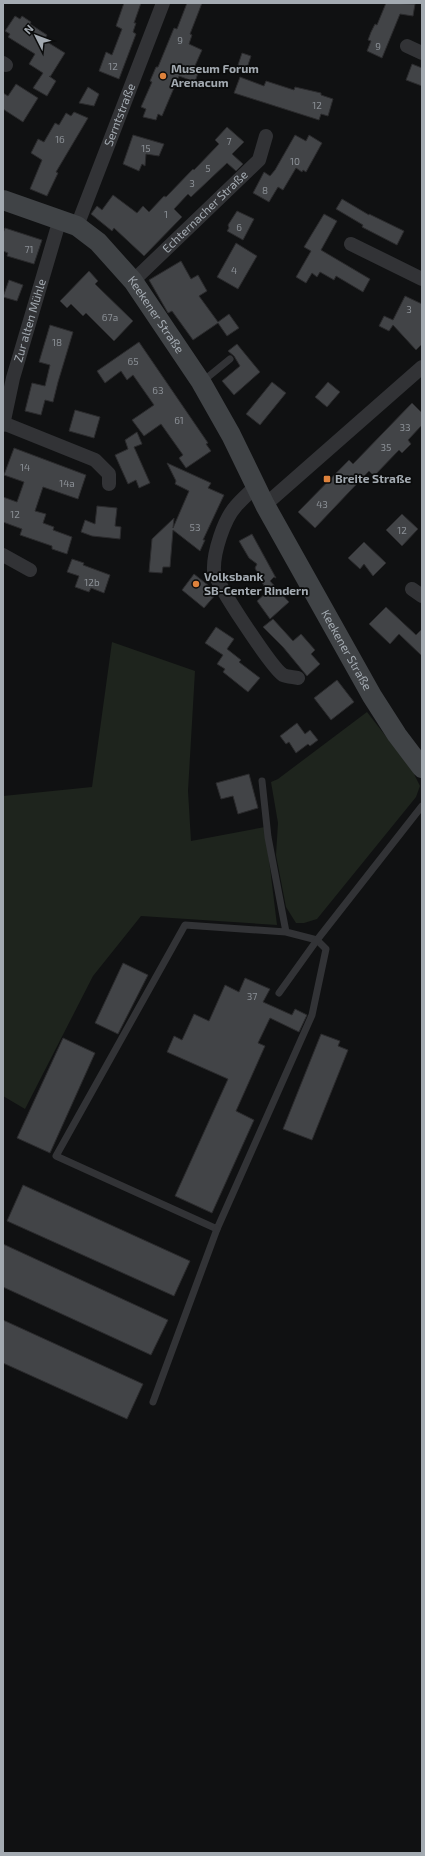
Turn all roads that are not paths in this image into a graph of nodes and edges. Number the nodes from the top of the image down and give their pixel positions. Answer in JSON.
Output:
{"nodes":[{"id":1,"x":163,"y":3,"type":"edge"},
{"id":2,"x":407,"y":46,"type":"dead end"},
{"id":3,"x":422,"y":53,"type":"edge"},
{"id":4,"x":266,"y":136,"type":"dead end"},
{"id":5,"x":3,"y":200,"type":"edge"},
{"id":6,"x":69,"y":222,"type":"junction"},
{"id":7,"x":351,"y":244,"type":"dead end"},
{"id":8,"x":422,"y":279,"type":"edge"},
{"id":9,"x":133,"y":281,"type":"junction"},
{"id":10,"x":230,"y":359,"type":"dead end"},
{"id":11,"x":422,"y":366,"type":"edge"},
{"id":12,"x":201,"y":382,"type":"junction"},
{"id":13,"x":3,"y":424,"type":"edge"},
{"id":14,"x":109,"y":484,"type":"dead end"},
{"id":15,"x":256,"y":486,"type":"junction"},
{"id":16,"x":265,"y":505,"type":"junction"},
{"id":17,"x":3,"y":555,"type":"edge"},
{"id":18,"x":30,"y":570,"type":"dead end"},
{"id":19,"x":298,"y":678,"type":"dead end"},
{"id":20,"x":422,"y":768,"type":"edge"},
{"id":21,"x":262,"y":780,"type":"dead end"},
{"id":22,"x":422,"y":806,"type":"edge"},
{"id":23,"x":286,"y":932,"type":"junction"},
{"id":24,"x":317,"y":940,"type":"junction"},
{"id":25,"x":279,"y":993,"type":"dead end"},
{"id":26,"x":217,"y":1229,"type":"junction"},
{"id":27,"x":153,"y":1402,"type":"dead end"}],
"edges":[{"from":1,"to":6,"type":"street","name":"Serntstraße"},
{"from":2,"to":3,"type":"street"},
{"from":4,"to":9,"type":"street","name":"Echternacher Straße"},
{"from":5,"to":6,"type":"main road","name":"Keekener Straße"},
{"from":6,"to":9,"type":"main road","name":"Keekener Straße"},
{"from":6,"to":13,"type":"street","name":"Zur alten Mühle"},
{"from":7,"to":8,"type":"street"},
{"from":9,"to":12,"type":"main road","name":"Keekener Straße"},
{"from":10,"to":12,"type":"lane"},
{"from":11,"to":16,"type":"street"},
{"from":12,"to":15,"type":"main road","name":"Keekener Straße"},
{"from":13,"to":14,"type":"street","name":"Zur alten Mühle"},
{"from":15,"to":16,"type":"main road","name":"Keekener Straße"},
{"from":15,"to":19,"type":"street"},
{"from":16,"to":20,"type":"main road","name":"Keekener Straße"},
{"from":17,"to":18,"type":"street"},
{"from":21,"to":23,"type":"lane"},
{"from":22,"to":24,"type":"lane"},
{"from":23,"to":24,"type":"lane"},
{"from":23,"to":26,"type":"lane"},
{"from":24,"to":25,"type":"lane"},
{"from":24,"to":26,"type":"lane"},
{"from":26,"to":27,"type":"lane"}]}
